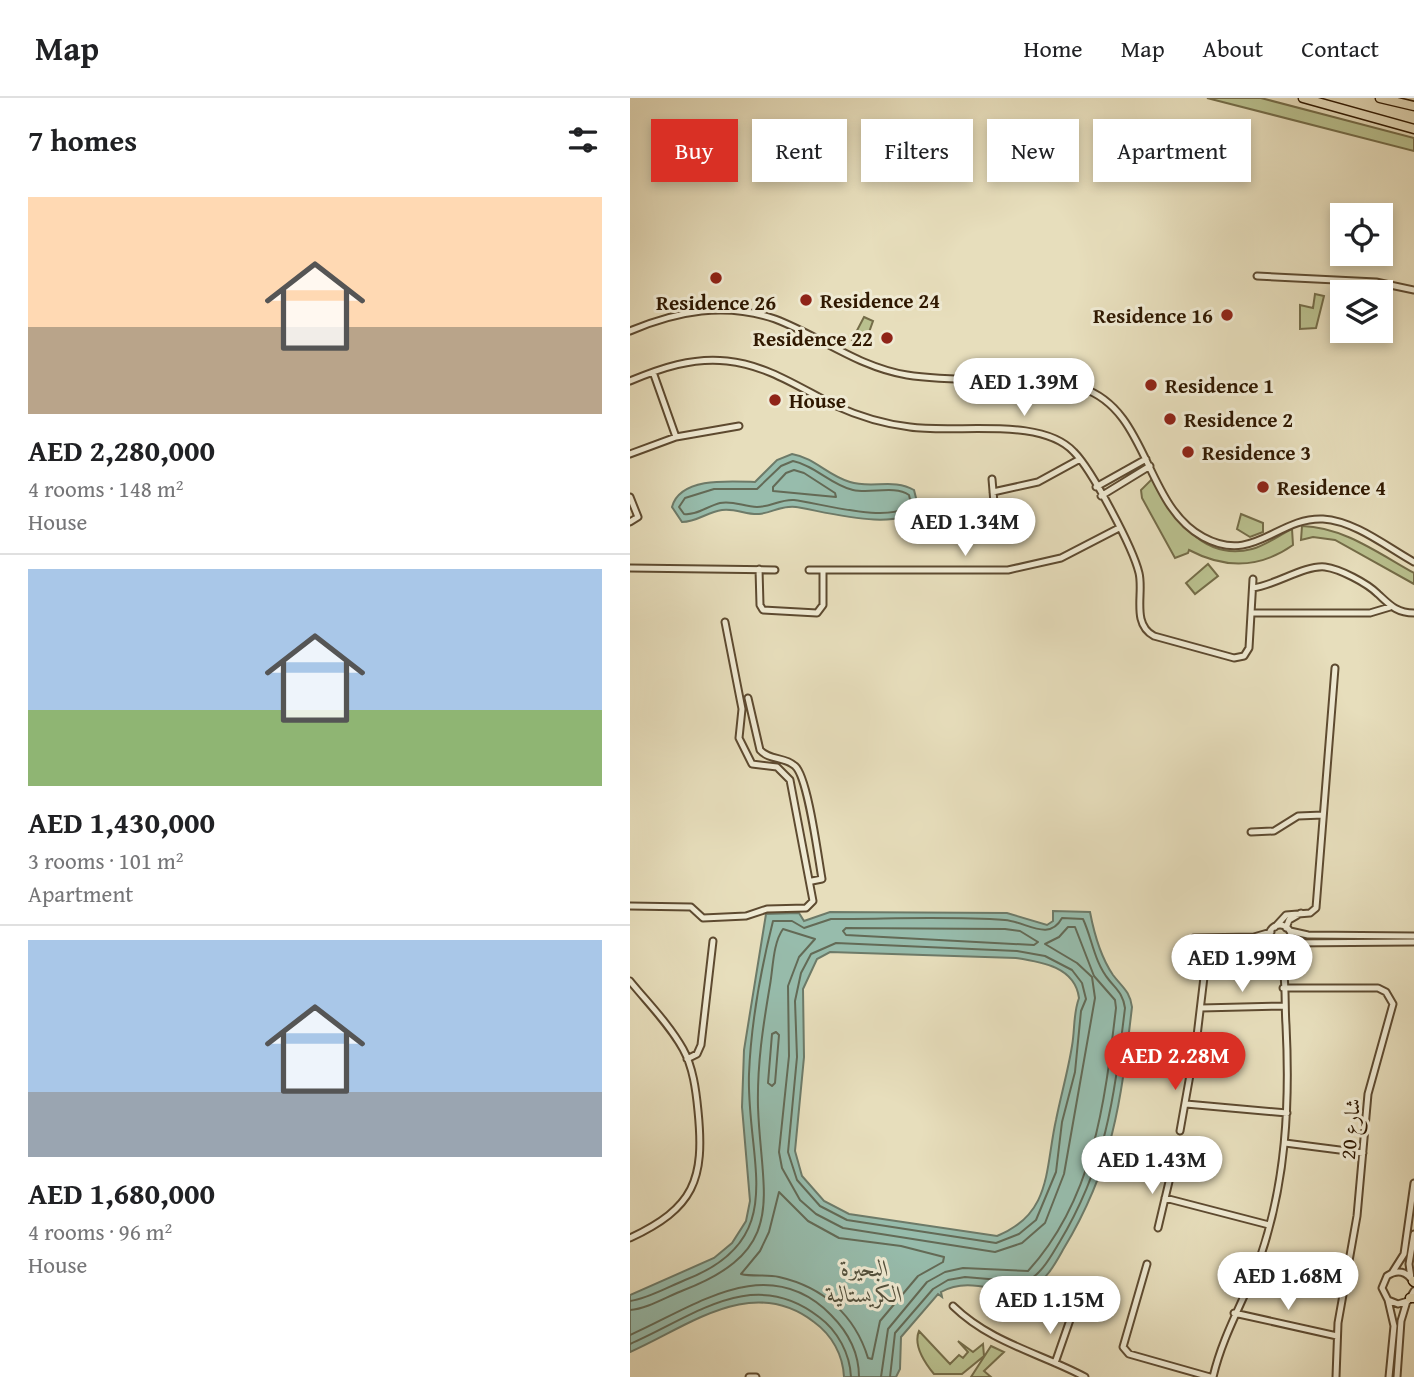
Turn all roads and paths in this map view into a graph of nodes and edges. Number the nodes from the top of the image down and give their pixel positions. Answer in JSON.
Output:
{"nodes":[{"id":1,"x":1303,"y":98,"type":"edge"},
{"id":2,"x":1380,"y":98,"type":"edge"},
{"id":3,"x":1414,"y":106,"type":"edge"},
{"id":4,"x":1414,"y":129,"type":"edge"},
{"id":5,"x":1257,"y":276,"type":"dead end"},
{"id":6,"x":1414,"y":290,"type":"edge"},
{"id":7,"x":630,"y":331,"type":"edge"},
{"id":8,"x":653,"y":372,"type":"junction"},
{"id":9,"x":630,"y":381,"type":"edge"},
{"id":10,"x":739,"y":426,"type":"dead end"},
{"id":11,"x":676,"y":438,"type":"junction"},
{"id":12,"x":630,"y":454,"type":"edge"},
{"id":13,"x":1080,"y":459,"type":"junction"},
{"id":14,"x":1146,"y":459,"type":"junction"},
{"id":15,"x":1150,"y":466,"type":"junction"},
{"id":16,"x":1119,"y":474,"type":"junction"},
{"id":17,"x":992,"y":479,"type":"dead end"},
{"id":18,"x":1124,"y":482,"type":"junction"},
{"id":19,"x":1096,"y":487,"type":"junction"},
{"id":20,"x":993,"y":492,"type":"junction"},
{"id":21,"x":1101,"y":496,"type":"junction"},
{"id":22,"x":630,"y":497,"type":"edge"},
{"id":23,"x":630,"y":522,"type":"edge"},
{"id":24,"x":996,"y":527,"type":"dead end"},
{"id":25,"x":1119,"y":528,"type":"junction"},
{"id":26,"x":1414,"y":562,"type":"edge"},
{"id":27,"x":630,"y":568,"type":"edge"},
{"id":28,"x":759,"y":569,"type":"junction"},
{"id":29,"x":775,"y":570,"type":"dead end"},
{"id":30,"x":809,"y":570,"type":"dead end"},
{"id":31,"x":824,"y":570,"type":"junction"},
{"id":32,"x":1253,"y":579,"type":"dead end"},
{"id":33,"x":1253,"y":588,"type":"junction"},
{"id":34,"x":1382,"y":600,"type":"junction"},
{"id":35,"x":1390,"y":607,"type":"junction"},
{"id":36,"x":1380,"y":609,"type":"junction"},
{"id":37,"x":1251,"y":613,"type":"junction"},
{"id":38,"x":1414,"y":613,"type":"edge"},
{"id":39,"x":725,"y":622,"type":"dead end"},
{"id":40,"x":1335,"y":668,"type":"dead end"},
{"id":41,"x":748,"y":698,"type":"dead end"},
{"id":42,"x":1324,"y":815,"type":"junction"},
{"id":43,"x":1251,"y":832,"type":"dead end"},
{"id":44,"x":812,"y":881,"type":"junction"},
{"id":45,"x":630,"y":906,"type":"edge"},
{"id":46,"x":1301,"y":914,"type":"junction"},
{"id":47,"x":1273,"y":929,"type":"junction"},
{"id":48,"x":1288,"y":929,"type":"junction"},
{"id":49,"x":1357,"y":936,"type":"junction"},
{"id":50,"x":1414,"y":936,"type":"edge"},
{"id":51,"x":1254,"y":937,"type":"junction"},
{"id":52,"x":1194,"y":938,"type":"dead end"},
{"id":53,"x":713,"y":941,"type":"dead end"},
{"id":54,"x":1414,"y":942,"type":"edge"},
{"id":55,"x":1357,"y":943,"type":"junction"},
{"id":56,"x":1274,"y":944,"type":"junction"},
{"id":57,"x":1288,"y":944,"type":"junction"},
{"id":58,"x":1282,"y":961,"type":"junction"},
{"id":59,"x":1204,"y":977,"type":"dead end"},
{"id":60,"x":630,"y":981,"type":"edge"},
{"id":61,"x":1283,"y":988,"type":"junction"},
{"id":62,"x":1284,"y":1006,"type":"junction"},
{"id":63,"x":1201,"y":1008,"type":"junction"},
{"id":64,"x":1197,"y":1036,"type":"dead end"},
{"id":65,"x":1194,"y":1058,"type":"dead end"},
{"id":66,"x":687,"y":1059,"type":"junction"},
{"id":67,"x":1186,"y":1104,"type":"junction"},
{"id":68,"x":1287,"y":1113,"type":"junction"},
{"id":69,"x":1180,"y":1131,"type":"dead end"},
{"id":70,"x":1285,"y":1143,"type":"junction"},
{"id":71,"x":1363,"y":1153,"type":"junction"},
{"id":72,"x":1172,"y":1169,"type":"dead end"},
{"id":73,"x":1414,"y":1183,"type":"edge"},
{"id":74,"x":1165,"y":1198,"type":"junction"},
{"id":75,"x":1269,"y":1226,"type":"junction"},
{"id":76,"x":1158,"y":1228,"type":"dead end"},
{"id":77,"x":1414,"y":1234,"type":"edge"},
{"id":78,"x":630,"y":1238,"type":"edge"},
{"id":79,"x":1147,"y":1264,"type":"dead end"},
{"id":80,"x":1392,"y":1273,"type":"junction"},
{"id":81,"x":1412,"y":1289,"type":"edge"},
{"id":82,"x":1388,"y":1300,"type":"junction"},
{"id":83,"x":953,"y":1306,"type":"dead end"},
{"id":84,"x":1234,"y":1313,"type":"junction"},
{"id":85,"x":1071,"y":1317,"type":"dead end"},
{"id":86,"x":1337,"y":1336,"type":"junction"},
{"id":87,"x":1055,"y":1363,"type":"junction"},
{"id":88,"x":749,"y":1377,"type":"edge"},
{"id":89,"x":756,"y":1377,"type":"edge"},
{"id":90,"x":1085,"y":1377,"type":"edge"},
{"id":91,"x":1211,"y":1377,"type":"edge"},
{"id":92,"x":1336,"y":1377,"type":"edge"},
{"id":93,"x":1389,"y":1377,"type":"edge"},
{"id":94,"x":1397,"y":1377,"type":"edge"}],
"edges":[{"from":1,"to":4,"type":"main road"},
{"from":2,"to":3,"type":"main road"},
{"from":5,"to":6,"type":"street"},
{"from":7,"to":14,"type":"street"},
{"from":8,"to":9,"type":"street"},
{"from":8,"to":11,"type":"street"},
{"from":8,"to":13,"type":"street"},
{"from":10,"to":11,"type":"street"},
{"from":11,"to":12,"type":"street"},
{"from":13,"to":19,"type":"street"},
{"from":13,"to":20,"type":"street"},
{"from":14,"to":15,"type":"street"},
{"from":14,"to":16,"type":"street"},
{"from":15,"to":18,"type":"street"},
{"from":15,"to":26,"type":"street"},
{"from":16,"to":18,"type":"street"},
{"from":16,"to":19,"type":"street"},
{"from":17,"to":20,"type":"street"},
{"from":18,"to":21,"type":"street"},
{"from":19,"to":21,"type":"street"},
{"from":20,"to":24,"type":"street"},
{"from":21,"to":25,"type":"street"},
{"from":22,"to":23,"type":"street"},
{"from":25,"to":31,"type":"street"},
{"from":25,"to":37,"type":"street"},
{"from":27,"to":28,"type":"street"},
{"from":28,"to":29,"type":"street"},
{"from":28,"to":31,"type":"street"},
{"from":30,"to":31,"type":"street"},
{"from":32,"to":33,"type":"street"},
{"from":33,"to":34,"type":"street"},
{"from":33,"to":37,"type":"street"},
{"from":34,"to":35,"type":"street"},
{"from":34,"to":36,"type":"street"},
{"from":35,"to":36,"type":"street"},
{"from":35,"to":38,"type":"street"},
{"from":36,"to":37,"type":"street"},
{"from":39,"to":44,"type":"street"},
{"from":40,"to":42,"type":"street"},
{"from":41,"to":44,"type":"street"},
{"from":42,"to":43,"type":"street"},
{"from":42,"to":46,"type":"street"},
{"from":44,"to":45,"type":"street"},
{"from":46,"to":47,"type":"street"},
{"from":46,"to":48,"type":"street"},
{"from":47,"to":48,"type":"street"},
{"from":47,"to":51,"type":"street"},
{"from":47,"to":56,"type":"street"},
{"from":48,"to":49,"type":"street"},
{"from":48,"to":57,"type":"street"},
{"from":49,"to":50,"type":"street"},
{"from":49,"to":55,"type":"street"},
{"from":51,"to":52,"type":"street"},
{"from":51,"to":56,"type":"street"},
{"from":53,"to":66,"type":"street"},
{"from":54,"to":55,"type":"street"},
{"from":55,"to":57,"type":"street"},
{"from":56,"to":57,"type":"street"},
{"from":56,"to":58,"type":"street"},
{"from":57,"to":58,"type":"street"},
{"from":58,"to":61,"type":"street"},
{"from":59,"to":63,"type":"street"},
{"from":60,"to":66,"type":"street"},
{"from":61,"to":62,"type":"street"},
{"from":61,"to":71,"type":"street","name":"شارع 20"},
{"from":62,"to":63,"type":"street"},
{"from":62,"to":68,"type":"street"},
{"from":63,"to":64,"type":"street"},
{"from":65,"to":67,"type":"street"},
{"from":66,"to":78,"type":"street"},
{"from":67,"to":68,"type":"street"},
{"from":67,"to":69,"type":"street"},
{"from":68,"to":70,"type":"street"},
{"from":70,"to":71,"type":"street"},
{"from":70,"to":75,"type":"street"},
{"from":71,"to":86,"type":"street","name":"شارع 20"},
{"from":72,"to":74,"type":"street"},
{"from":73,"to":80,"type":"street"},
{"from":74,"to":75,"type":"street"},
{"from":74,"to":76,"type":"street"},
{"from":75,"to":84,"type":"street"},
{"from":77,"to":81,"type":"street"},
{"from":79,"to":91,"type":"street"},
{"from":80,"to":81,"type":"street"},
{"from":80,"to":82,"type":"street"},
{"from":81,"to":82,"type":"street"},
{"from":81,"to":94,"type":"street"},
{"from":82,"to":93,"type":"street"},
{"from":83,"to":87,"type":"street"},
{"from":84,"to":86,"type":"street"},
{"from":84,"to":91,"type":"street"},
{"from":85,"to":87,"type":"street"},
{"from":86,"to":92,"type":"street","name":"شارع 20"},
{"from":87,"to":90,"type":"street"},
{"from":88,"to":89,"type":"street"}]}
